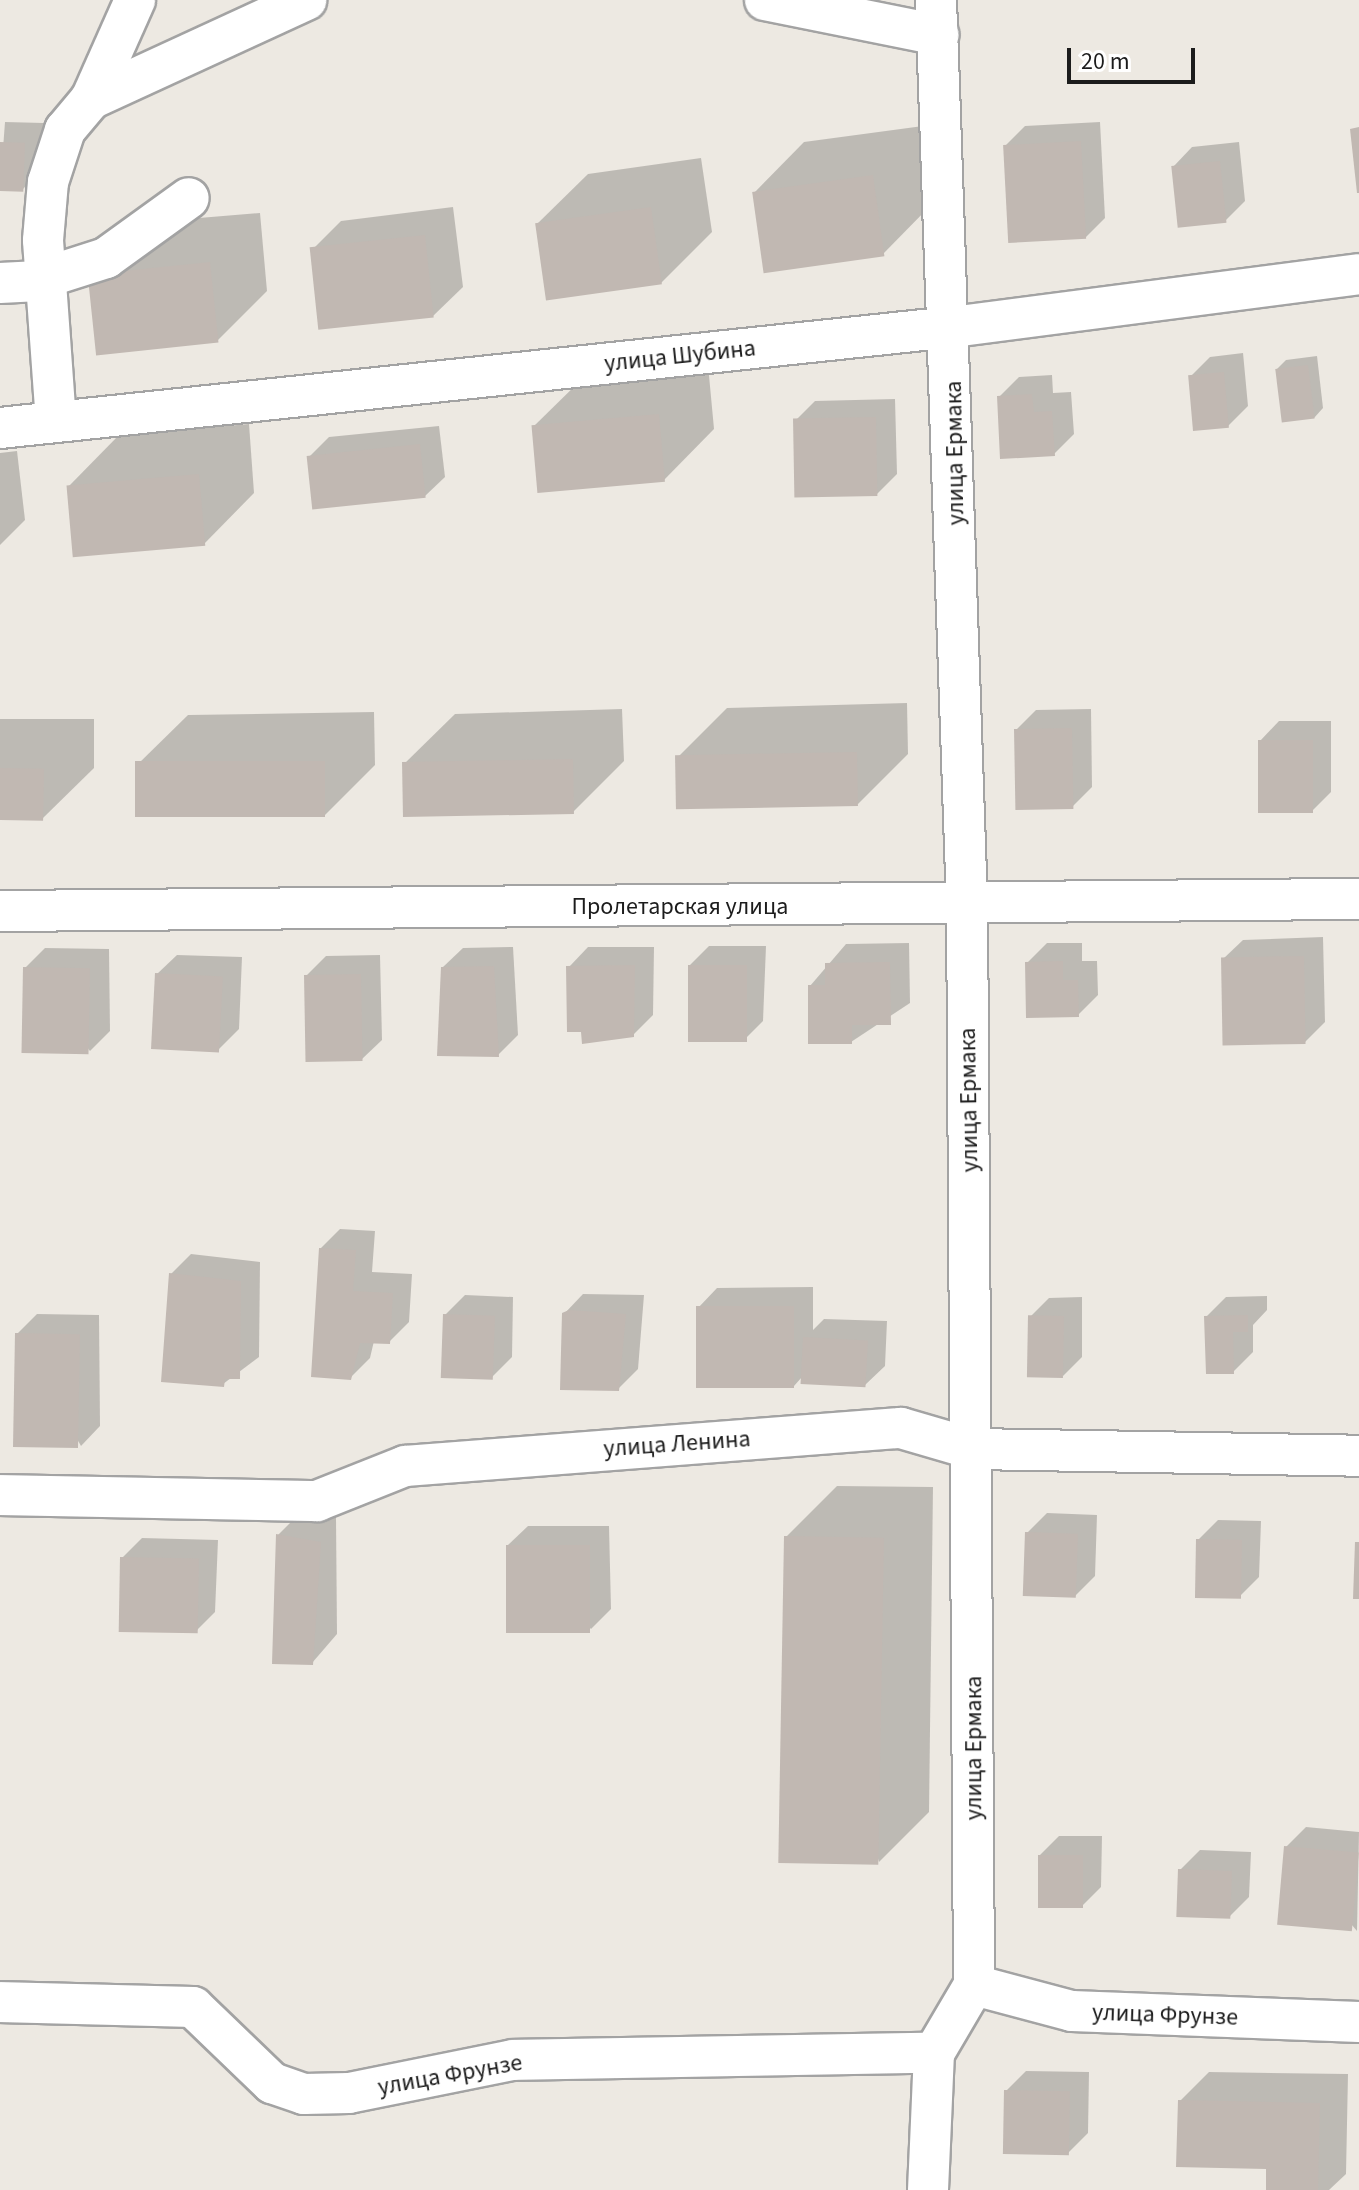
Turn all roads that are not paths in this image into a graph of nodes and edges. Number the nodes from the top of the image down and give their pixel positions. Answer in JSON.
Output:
{"nodes":[{"id":1,"x":135,"y":0,"type":"edge"},
{"id":2,"x":306,"y":0,"type":"edge"},
{"id":3,"x":765,"y":0,"type":"edge"},
{"id":4,"x":937,"y":18,"type":"edge"},
{"id":5,"x":91,"y":99,"type":"junction"},
{"id":6,"x":189,"y":198,"type":"dead end"},
{"id":7,"x":1359,"y":274,"type":"edge"},
{"id":8,"x":44,"y":278,"type":"junction"},
{"id":9,"x":0,"y":283,"type":"edge"},
{"id":10,"x":952,"y":327,"type":"junction"},
{"id":11,"x":56,"y":422,"type":"junction"},
{"id":12,"x":0,"y":428,"type":"edge"},
{"id":13,"x":1359,"y":899,"type":"edge"},
{"id":14,"x":967,"y":905,"type":"junction"},
{"id":15,"x":0,"y":911,"type":"edge"},
{"id":16,"x":973,"y":1449,"type":"junction"},
{"id":17,"x":1359,"y":1456,"type":"edge"},
{"id":18,"x":0,"y":1495,"type":"edge"},
{"id":19,"x":974,"y":1985,"type":"junction"},
{"id":20,"x":0,"y":2002,"type":"edge"},
{"id":21,"x":1359,"y":2022,"type":"edge"},
{"id":22,"x":934,"y":2053,"type":"junction"},
{"id":23,"x":928,"y":2190,"type":"edge"}],
"edges":[{"from":1,"to":5,"type":"street"},
{"from":2,"to":5,"type":"street"},
{"from":3,"to":4,"type":"street"},
{"from":4,"to":10,"type":"street","name":"улица Ермака"},
{"from":5,"to":8,"type":"street"},
{"from":6,"to":8,"type":"street"},
{"from":7,"to":10,"type":"street","name":"улица Шубина"},
{"from":8,"to":9,"type":"street"},
{"from":8,"to":11,"type":"street"},
{"from":10,"to":11,"type":"street","name":"улица Шубина"},
{"from":10,"to":14,"type":"street","name":"улица Ермака"},
{"from":11,"to":12,"type":"street","name":"улица Шубина"},
{"from":13,"to":14,"type":"street","name":"Пролетарская улица"},
{"from":14,"to":15,"type":"street","name":"Пролетарская улица"},
{"from":14,"to":16,"type":"street","name":"улица Ермака"},
{"from":16,"to":17,"type":"street","name":"улица Ленина"},
{"from":16,"to":18,"type":"street","name":"улица Ленина"},
{"from":16,"to":19,"type":"street","name":"улица Ермака"},
{"from":19,"to":21,"type":"street","name":"улица Фрунзе"},
{"from":19,"to":22,"type":"street"},
{"from":20,"to":22,"type":"street","name":"улица Фрунзе"},
{"from":22,"to":23,"type":"street"}]}
